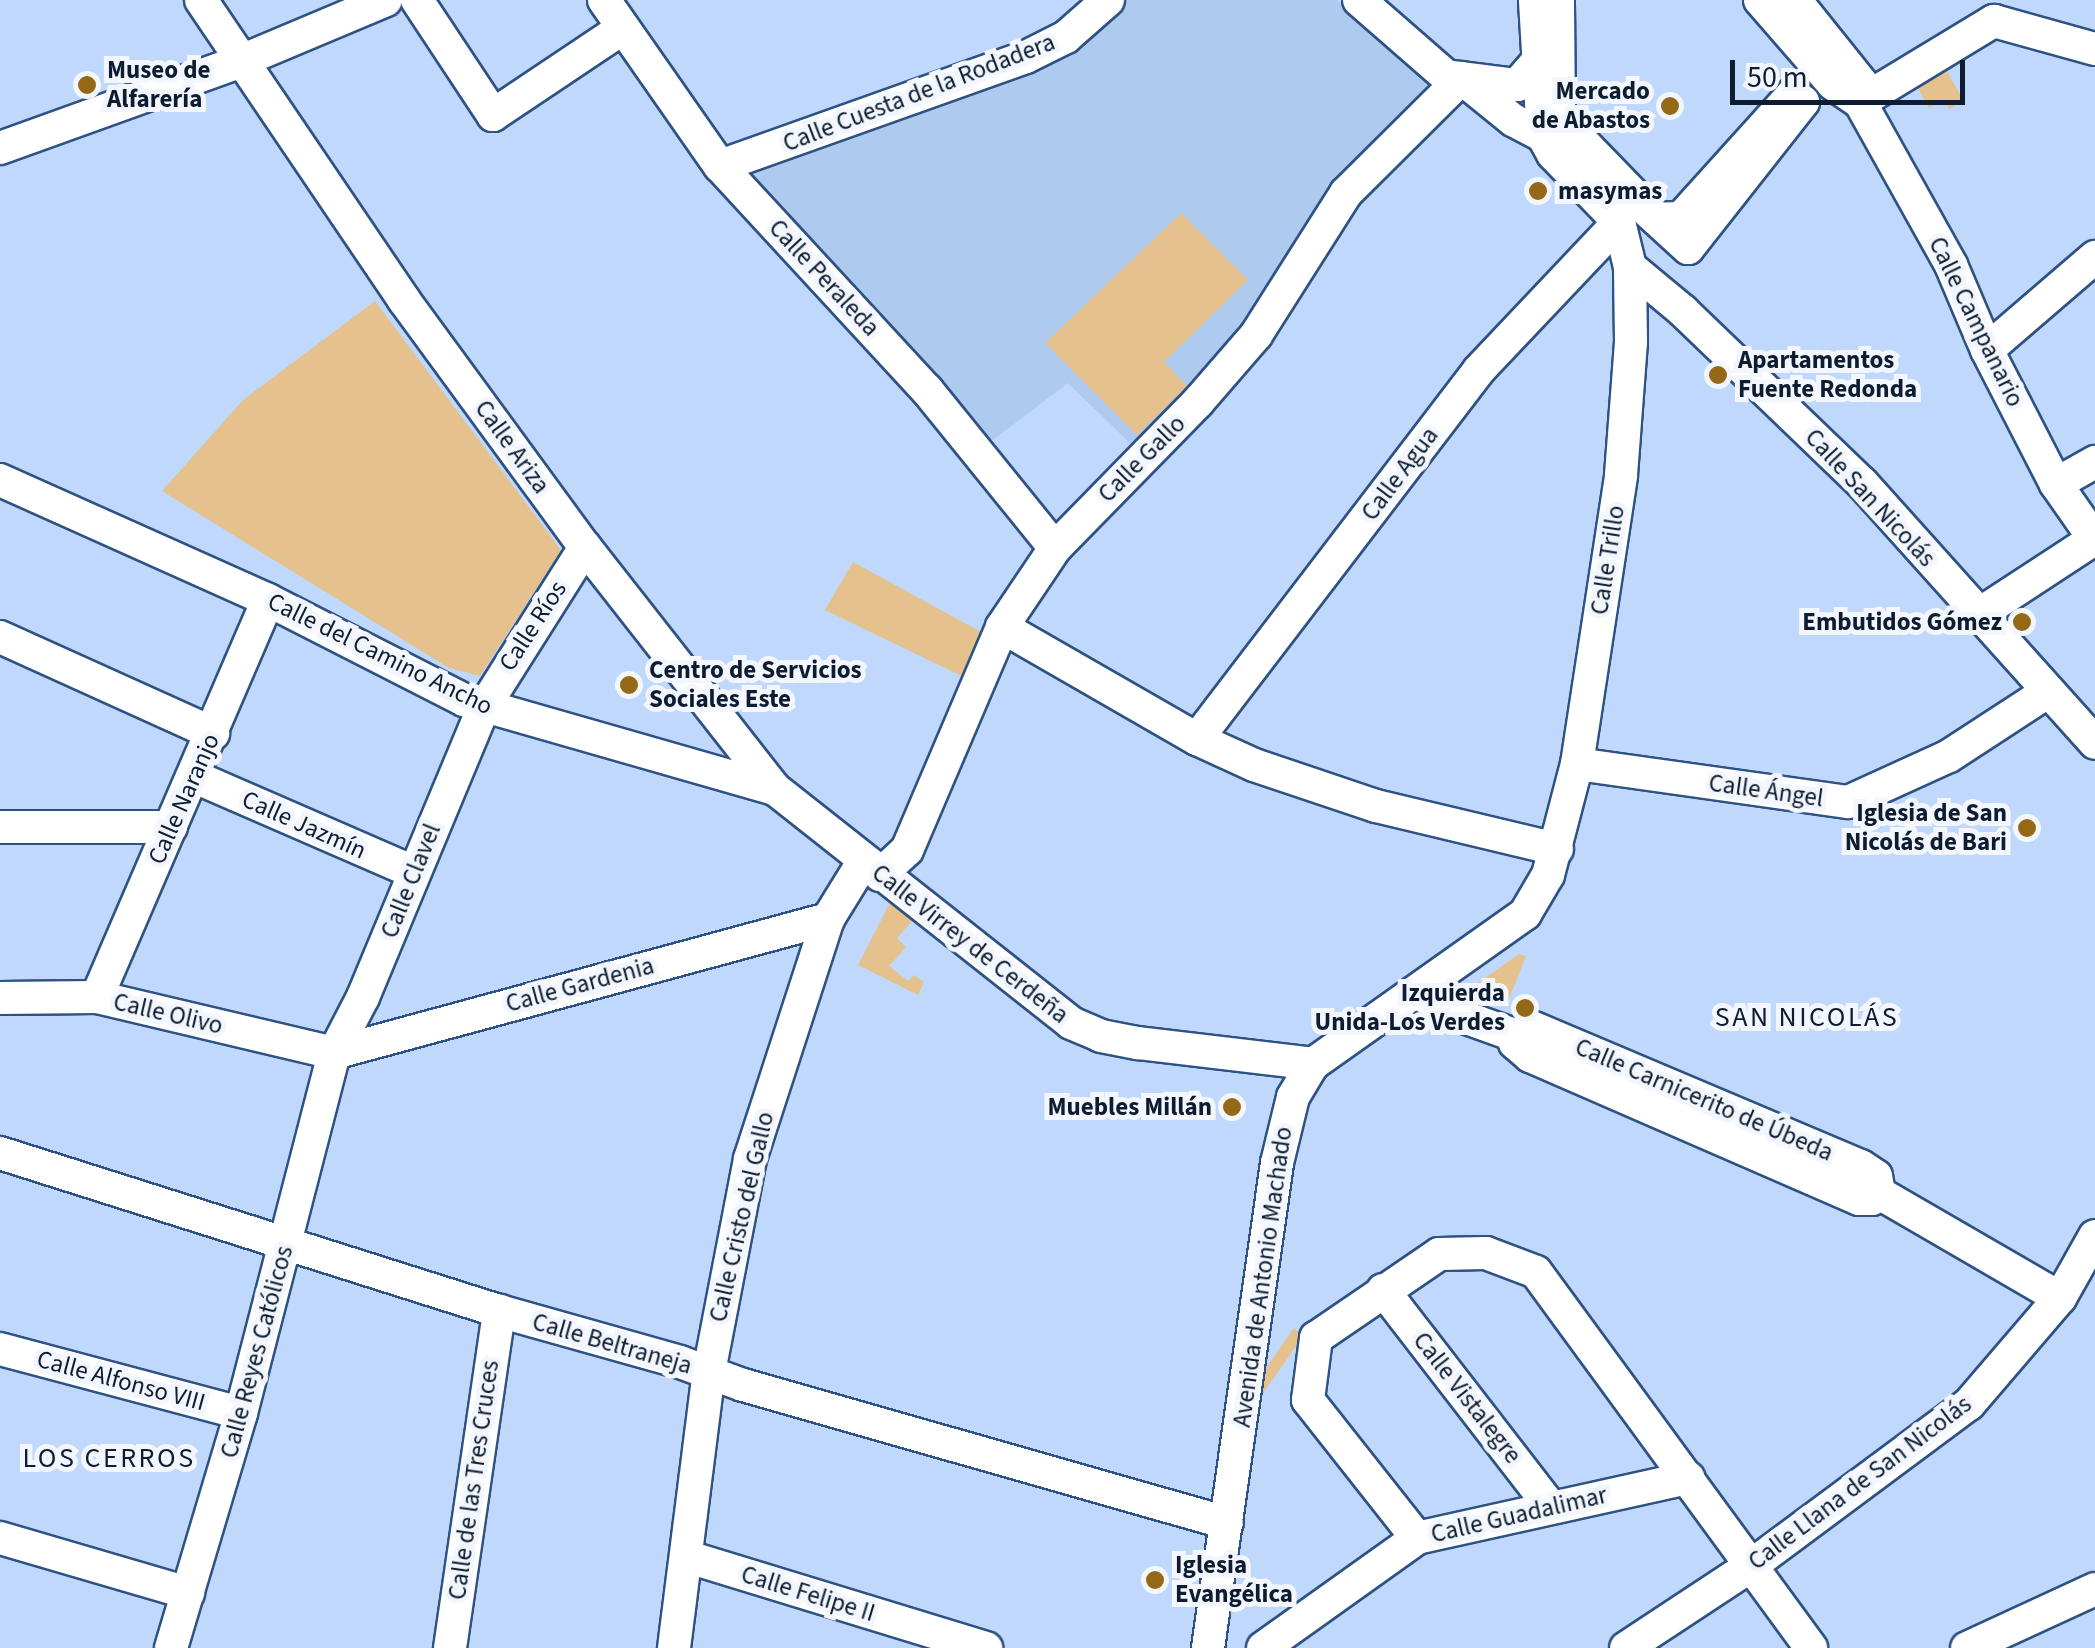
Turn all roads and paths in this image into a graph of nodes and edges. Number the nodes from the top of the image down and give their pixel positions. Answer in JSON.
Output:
{"nodes":[{"id":1,"x":201,"y":0,"type":"edge"},
{"id":2,"x":386,"y":0,"type":"edge"},
{"id":3,"x":417,"y":0,"type":"edge"},
{"id":4,"x":438,"y":0,"type":"edge"},
{"id":5,"x":594,"y":0,"type":"edge"},
{"id":6,"x":604,"y":0,"type":"edge"},
{"id":7,"x":1108,"y":0,"type":"edge"},
{"id":8,"x":1358,"y":0,"type":"edge"},
{"id":9,"x":1535,"y":0,"type":"edge"},
{"id":10,"x":1548,"y":0,"type":"edge"},
{"id":11,"x":1558,"y":0,"type":"edge"},
{"id":12,"x":1733,"y":0,"type":"edge"},
{"id":13,"x":1760,"y":0,"type":"edge"},
{"id":14,"x":1795,"y":0,"type":"edge"},
{"id":15,"x":623,"y":28,"type":"junction"},
{"id":16,"x":2095,"y":49,"type":"edge"},
{"id":17,"x":241,"y":61,"type":"junction"},
{"id":18,"x":1536,"y":63,"type":"junction"},
{"id":19,"x":1462,"y":78,"type":"junction"},
{"id":20,"x":1846,"y":93,"type":"junction"},
{"id":21,"x":1543,"y":136,"type":"junction"},
{"id":22,"x":0,"y":148,"type":"edge"},
{"id":23,"x":720,"y":166,"type":"junction"},
{"id":24,"x":1619,"y":222,"type":"junction"},
{"id":25,"x":1688,"y":248,"type":"junction"},
{"id":26,"x":2095,"y":257,"type":"edge"},
{"id":27,"x":1630,"y":267,"type":"junction"},
{"id":28,"x":1987,"y":350,"type":"junction"},
{"id":29,"x":2095,"y":462,"type":"edge"},
{"id":30,"x":0,"y":480,"type":"edge"},
{"id":31,"x":2056,"y":484,"type":"junction"},
{"id":32,"x":2094,"y":540,"type":"edge"},
{"id":33,"x":585,"y":547,"type":"junction"},
{"id":34,"x":1054,"y":548,"type":"junction"},
{"id":35,"x":268,"y":600,"type":"junction"},
{"id":36,"x":1978,"y":615,"type":"junction"},
{"id":37,"x":1002,"y":627,"type":"junction"},
{"id":38,"x":0,"y":638,"type":"edge"},
{"id":39,"x":2046,"y":692,"type":"junction"},
{"id":40,"x":484,"y":707,"type":"junction"},
{"id":41,"x":213,"y":733,"type":"junction"},
{"id":42,"x":1197,"y":739,"type":"junction"},
{"id":43,"x":2095,"y":743,"type":"edge"},
{"id":44,"x":1577,"y":764,"type":"junction"},
{"id":45,"x":194,"y":777,"type":"junction"},
{"id":46,"x":775,"y":789,"type":"junction"},
{"id":47,"x":0,"y":827,"type":"edge"},
{"id":48,"x":171,"y":827,"type":"junction"},
{"id":49,"x":1557,"y":849,"type":"junction"},
{"id":50,"x":871,"y":868,"type":"junction"},
{"id":51,"x":414,"y":872,"type":"junction"},
{"id":52,"x":828,"y":920,"type":"junction"},
{"id":53,"x":1417,"y":992,"type":"junction"},
{"id":54,"x":97,"y":997,"type":"junction"},
{"id":55,"x":0,"y":998,"type":"edge"},
{"id":56,"x":334,"y":1052,"type":"junction"},
{"id":57,"x":1314,"y":1064,"type":"junction"},
{"id":58,"x":0,"y":1153,"type":"edge"},
{"id":59,"x":2095,"y":1236,"type":"edge"},
{"id":60,"x":288,"y":1242,"type":"junction"},
{"id":61,"x":1384,"y":1290,"type":"junction"},
{"id":62,"x":2060,"y":1298,"type":"junction"},
{"id":63,"x":498,"y":1311,"type":"junction"},
{"id":64,"x":0,"y":1349,"type":"edge"},
{"id":65,"x":709,"y":1372,"type":"junction"},
{"id":66,"x":242,"y":1413,"type":"junction"},
{"id":67,"x":1688,"y":1478,"type":"junction"},
{"id":68,"x":1551,"y":1507,"type":"junction"},
{"id":69,"x":1227,"y":1523,"type":"junction"},
{"id":70,"x":0,"y":1538,"type":"edge"},
{"id":71,"x":1417,"y":1538,"type":"junction"},
{"id":72,"x":688,"y":1557,"type":"junction"},
{"id":73,"x":1752,"y":1565,"type":"junction"},
{"id":74,"x":2095,"y":1590,"type":"edge"},
{"id":75,"x":188,"y":1592,"type":"junction"},
{"id":76,"x":1215,"y":1645,"type":"edge"},
{"id":77,"x":171,"y":1648,"type":"edge"},
{"id":78,"x":450,"y":1648,"type":"edge"},
{"id":79,"x":674,"y":1648,"type":"edge"},
{"id":80,"x":986,"y":1648,"type":"edge"},
{"id":81,"x":1264,"y":1648,"type":"edge"},
{"id":82,"x":1626,"y":1648,"type":"edge"},
{"id":83,"x":1811,"y":1648,"type":"edge"},
{"id":84,"x":1967,"y":1648,"type":"edge"}],
"edges":[{"from":1,"to":17,"type":"street","name":"Calle Ariza"},
{"from":2,"to":17,"type":"street"},
{"from":3,"to":15,"type":"street"},
{"from":4,"to":5,"type":"street"},
{"from":6,"to":15,"type":"street","name":"Calle Peraleda"},
{"from":7,"to":23,"type":"street","name":"Calle Cuesta de la Rodadera"},
{"from":8,"to":19,"type":"street"},
{"from":9,"to":18,"type":"street"},
{"from":10,"to":25,"type":"street"},
{"from":11,"to":25,"type":"street"},
{"from":12,"to":20,"type":"street"},
{"from":13,"to":20,"type":"street","name":"Calle Campanario"},
{"from":14,"to":20,"type":"street"},
{"from":15,"to":23,"type":"street","name":"Calle Peraleda"},
{"from":16,"to":20,"type":"street"},
{"from":17,"to":22,"type":"street"},
{"from":17,"to":33,"type":"street","name":"Calle Ariza"},
{"from":18,"to":19,"type":"street"},
{"from":18,"to":21,"type":"street"},
{"from":19,"to":21,"type":"street"},
{"from":19,"to":34,"type":"street","name":"Calle Gallo"},
{"from":20,"to":25,"type":"street"},
{"from":20,"to":28,"type":"street","name":"Calle Campanario"},
{"from":21,"to":24,"type":"street"},
{"from":23,"to":34,"type":"street","name":"Calle Peraleda"},
{"from":24,"to":27,"type":"street","name":"Calle Trillo"},
{"from":24,"to":42,"type":"street","name":"Calle Agua"},
{"from":25,"to":27,"type":"street"},
{"from":26,"to":28,"type":"street"},
{"from":27,"to":36,"type":"street","name":"Calle San Nicolás"},
{"from":27,"to":44,"type":"street","name":"Calle Trillo"},
{"from":28,"to":31,"type":"street","name":"Calle Campanario"},
{"from":29,"to":31,"type":"street"},
{"from":30,"to":35,"type":"street","name":"Calle del Camino Ancho"},
{"from":31,"to":32,"type":"street","name":"Calle Campanario"},
{"from":32,"to":36,"type":"street"},
{"from":33,"to":40,"type":"street","name":"Calle Ríos"},
{"from":33,"to":46,"type":"street","name":"Calle Ariza"},
{"from":34,"to":37,"type":"street","name":"Calle Gallo"},
{"from":35,"to":40,"type":"street","name":"Calle del Camino Ancho"},
{"from":35,"to":41,"type":"street","name":"Calle Naranjo"},
{"from":36,"to":39,"type":"street","name":"Calle San Nicolás"},
{"from":37,"to":42,"type":"street"},
{"from":37,"to":50,"type":"street","name":"Calle Gallo"},
{"from":38,"to":41,"type":"street"},
{"from":39,"to":43,"type":"street","name":"Calle San Nicolás"},
{"from":39,"to":44,"type":"street","name":"Calle Ángel"},
{"from":40,"to":46,"type":"street","name":"Calle del Camino Ancho"},
{"from":40,"to":51,"type":"street","name":"Calle Clavel"},
{"from":41,"to":45,"type":"street","name":"Calle Naranjo"},
{"from":42,"to":49,"type":"street"},
{"from":44,"to":49,"type":"street","name":"Calle Trillo"},
{"from":45,"to":48,"type":"street","name":"Calle Naranjo"},
{"from":45,"to":51,"type":"street","name":"Calle Jazmín"},
{"from":46,"to":50,"type":"street","name":"Calle Ariza"},
{"from":47,"to":48,"type":"street"},
{"from":48,"to":54,"type":"street","name":"Calle Naranjo"},
{"from":49,"to":53,"type":"street","name":"Avenida de Antonio Machado"},
{"from":50,"to":52,"type":"street","name":"Calle Cristo del Gallo"},
{"from":50,"to":57,"type":"street","name":"Calle Virrey de Cerdeña"},
{"from":51,"to":56,"type":"street","name":"Calle Clavel"},
{"from":52,"to":56,"type":"street","name":"Calle Gardenia"},
{"from":52,"to":65,"type":"street","name":"Calle Cristo del Gallo"},
{"from":53,"to":57,"type":"street","name":"Avenida de Antonio Machado"},
{"from":53,"to":62,"type":"street","name":"Calle Carnicerito de Úbeda"},
{"from":54,"to":55,"type":"street","name":"Calle Olivo"},
{"from":54,"to":56,"type":"street","name":"Calle Olivo"},
{"from":56,"to":60,"type":"street","name":"Calle Reyes Católicos"},
{"from":57,"to":69,"type":"street","name":"Avenida de Antonio Machado"},
{"from":58,"to":60,"type":"street","name":"Calle Beltraneja"},
{"from":59,"to":62,"type":"street","name":"Calle Llana de San Nicolás"},
{"from":60,"to":63,"type":"street","name":"Calle Beltraneja"},
{"from":60,"to":66,"type":"street","name":"Calle Reyes Católicos"},
{"from":61,"to":67,"type":"street"},
{"from":61,"to":68,"type":"street","name":"Calle Vistalegre"},
{"from":61,"to":71,"type":"street"},
{"from":62,"to":73,"type":"street","name":"Calle Llana de San Nicolás"},
{"from":63,"to":65,"type":"street","name":"Calle Beltraneja"},
{"from":63,"to":78,"type":"street","name":"Calle de las Tres Cruces"},
{"from":64,"to":66,"type":"street","name":"Calle Alfonso VIII"},
{"from":65,"to":69,"type":"street","name":"Calle Beltraneja"},
{"from":65,"to":72,"type":"street","name":"Calle Cristo del Gallo"},
{"from":66,"to":75,"type":"street","name":"Calle Reyes Católicos"},
{"from":67,"to":68,"type":"street","name":"Calle Guadalimar"},
{"from":67,"to":73,"type":"street"},
{"from":68,"to":71,"type":"street","name":"Calle Guadalimar"},
{"from":69,"to":76,"type":"street","name":"Avenida de Antonio Machado"},
{"from":70,"to":75,"type":"street"},
{"from":71,"to":81,"type":"street","name":"Calle Guadalimar"},
{"from":72,"to":79,"type":"street","name":"Calle Cristo del Gallo"},
{"from":72,"to":80,"type":"street","name":"Calle Felipe II"},
{"from":73,"to":82,"type":"street","name":"Calle Llana de San Nicolás"},
{"from":73,"to":83,"type":"street"},
{"from":74,"to":84,"type":"street"},
{"from":75,"to":77,"type":"street","name":"Calle Reyes Católicos"}]}
